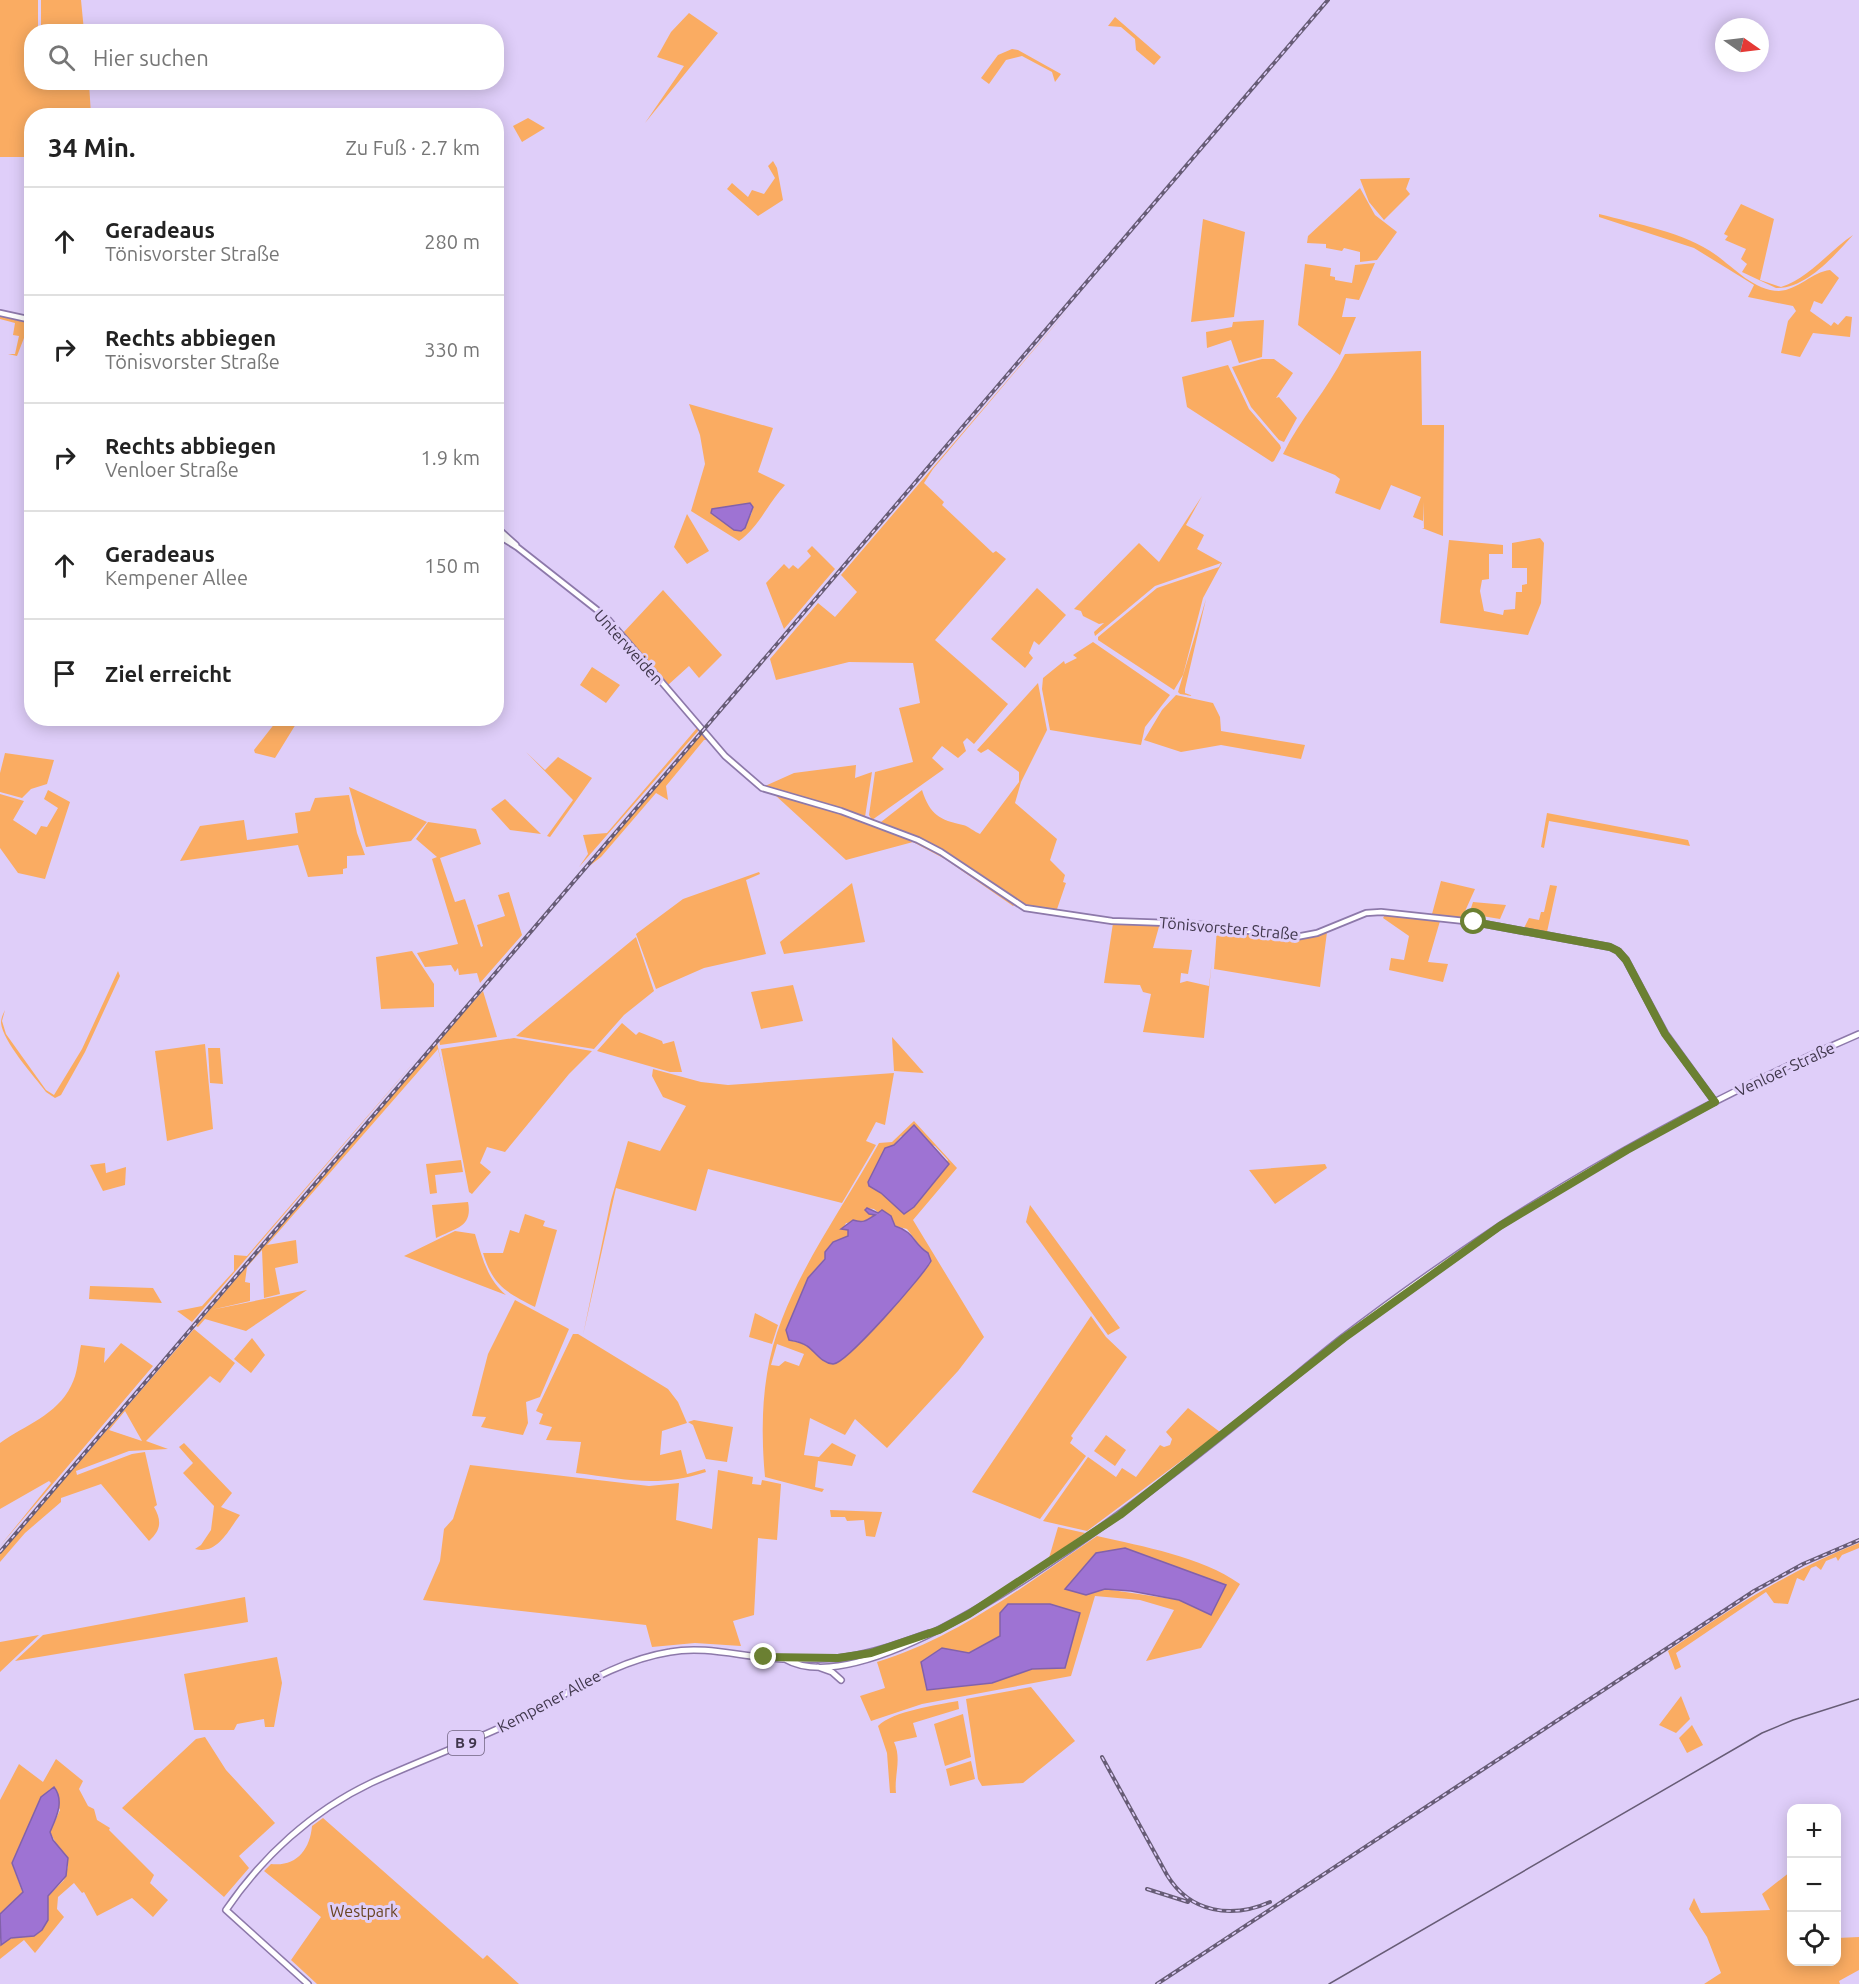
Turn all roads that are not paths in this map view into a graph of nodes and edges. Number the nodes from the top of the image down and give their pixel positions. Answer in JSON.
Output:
{"nodes":[{"id":1,"x":0,"y":313,"type":"edge"},
{"id":2,"x":24,"y":318,"type":"edge"},
{"id":3,"x":504,"y":535,"type":"edge"},
{"id":4,"x":704,"y":733,"type":"joint"},
{"id":5,"x":1859,"y":1034,"type":"edge"},
{"id":6,"x":1715,"y":1102,"type":"junction"},
{"id":7,"x":785,"y":1659,"type":"junction"},
{"id":8,"x":843,"y":1660,"type":"junction"},
{"id":9,"x":810,"y":1665,"type":"junction"},
{"id":10,"x":841,"y":1680,"type":"dead end"},
{"id":11,"x":308,"y":1984,"type":"edge"}],
"edges":[{"from":1,"to":2,"type":"main road"},
{"from":3,"to":4,"type":"main road","name":"Unterweiden"},
{"from":4,"to":6,"type":"main road","name":"Tönisvorster Straße"},
{"from":5,"to":6,"type":"main road","name":"Venloer Straße","number":"B 9"},
{"from":6,"to":8,"type":"main road","name":"Venloer Straße","number":"B 9"},
{"from":7,"to":8,"type":"main road","name":"Kempener Allee","number":"B 9"},
{"from":7,"to":9,"type":"main road","name":"Kempener Allee","number":"B 9"},
{"from":7,"to":11,"type":"main road","name":"Kempener Allee","number":"B 9"},
{"from":8,"to":9,"type":"main road","name":"Kempener Allee","number":"B 9"},
{"from":9,"to":10,"type":"main road"}]}
